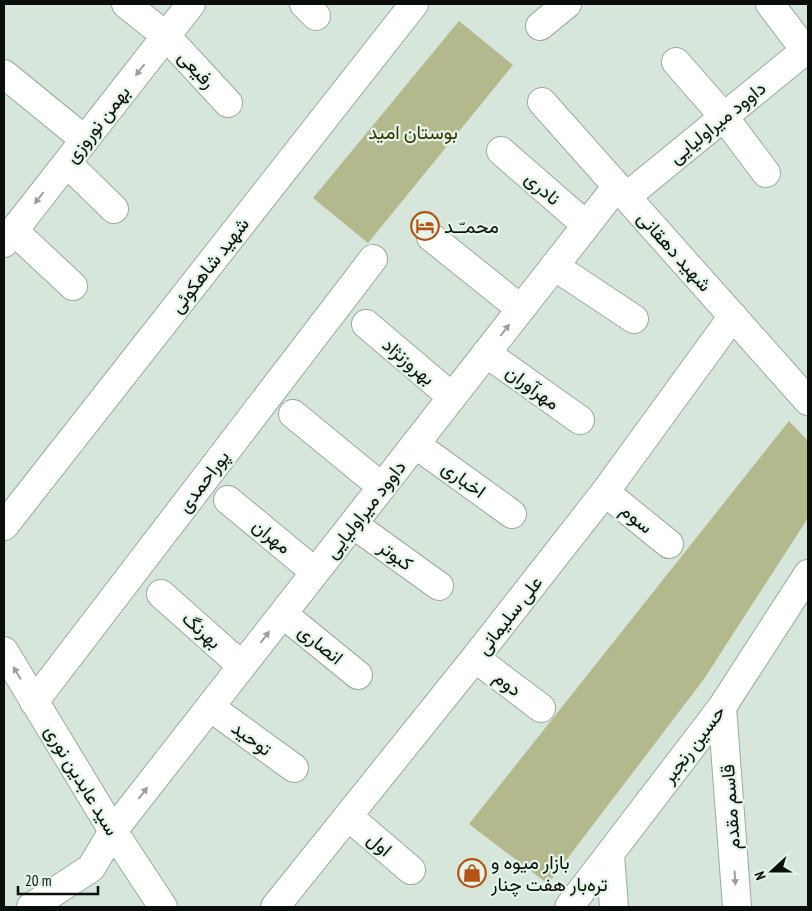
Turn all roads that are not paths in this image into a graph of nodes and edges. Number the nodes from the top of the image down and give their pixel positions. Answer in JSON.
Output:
{"nodes":[{"id":1,"x":126,"y":4,"type":"edge"},
{"id":2,"x":191,"y":4,"type":"edge"},
{"id":3,"x":414,"y":4,"type":"edge"},
{"id":4,"x":567,"y":4,"type":"edge"},
{"id":5,"x":770,"y":4,"type":"edge"},
{"id":6,"x":540,"y":26,"type":"dead end"},
{"id":7,"x":166,"y":36,"type":"junction"},
{"id":8,"x":807,"y":51,"type":"edge"},
{"id":9,"x":676,"y":62,"type":"dead end"},
{"id":10,"x":4,"y":74,"type":"edge"},
{"id":11,"x":542,"y":102,"type":"dead end"},
{"id":12,"x":228,"y":103,"type":"dead end"},
{"id":13,"x":724,"y":117,"type":"junction"},
{"id":14,"x":85,"y":140,"type":"junction"},
{"id":15,"x":500,"y":151,"type":"dead end"},
{"id":16,"x":67,"y":163,"type":"junction"},
{"id":17,"x":766,"y":173,"type":"dead end"},
{"id":18,"x":621,"y":191,"type":"junction"},
{"id":19,"x":114,"y":208,"type":"dead end"},
{"id":20,"x":586,"y":225,"type":"junction"},
{"id":21,"x":7,"y":237,"type":"edge"},
{"id":22,"x":431,"y":237,"type":"dead end"},
{"id":23,"x":372,"y":259,"type":"dead end"},
{"id":24,"x":554,"y":266,"type":"junction"},
{"id":25,"x":73,"y":286,"type":"dead end"},
{"id":26,"x":521,"y":309,"type":"junction"},
{"id":27,"x":733,"y":316,"type":"junction"},
{"id":28,"x":634,"y":319,"type":"dead end"},
{"id":29,"x":366,"y":324,"type":"dead end"},
{"id":30,"x":486,"y":353,"type":"junction"},
{"id":31,"x":452,"y":397,"type":"junction"},
{"id":32,"x":808,"y":401,"type":"edge"},
{"id":33,"x":293,"y":414,"type":"dead end"},
{"id":34,"x":580,"y":420,"type":"dead end"},
{"id":35,"x":416,"y":444,"type":"junction"},
{"id":36,"x":382,"y":487,"type":"junction"},
{"id":37,"x":604,"y":492,"type":"junction"},
{"id":38,"x":228,"y":500,"type":"dead end"},
{"id":39,"x":512,"y":514,"type":"dead end"},
{"id":40,"x":353,"y":524,"type":"junction"},
{"id":41,"x":4,"y":526,"type":"edge"},
{"id":42,"x":668,"y":544,"type":"dead end"},
{"id":43,"x":315,"y":572,"type":"junction"},
{"id":44,"x":808,"y":574,"type":"edge"},
{"id":45,"x":438,"y":586,"type":"dead end"},
{"id":46,"x":161,"y":594,"type":"dead end"},
{"id":47,"x":283,"y":614,"type":"junction"},
{"id":48,"x":4,"y":651,"type":"edge"},
{"id":49,"x":476,"y":658,"type":"junction"},
{"id":50,"x":242,"y":666,"type":"junction"},
{"id":51,"x":358,"y":675,"type":"dead end"},
{"id":52,"x":34,"y":702,"type":"junction"},
{"id":53,"x":210,"y":707,"type":"junction"},
{"id":54,"x":722,"y":707,"type":"junction"},
{"id":55,"x":541,"y":708,"type":"dead end"},
{"id":56,"x":294,"y":768,"type":"dead end"},
{"id":57,"x":349,"y":817,"type":"junction"},
{"id":58,"x":113,"y":831,"type":"junction"},
{"id":59,"x":610,"y":854,"type":"junction"},
{"id":60,"x":411,"y":870,"type":"dead end"},
{"id":61,"x":31,"y":907,"type":"edge"},
{"id":62,"x":163,"y":907,"type":"edge"},
{"id":63,"x":275,"y":907,"type":"edge"},
{"id":64,"x":569,"y":907,"type":"edge"},
{"id":65,"x":614,"y":907,"type":"edge"},
{"id":66,"x":737,"y":907,"type":"edge"}],
"edges":[{"from":1,"to":7,"type":"street","name":"رفیعی"},
{"from":2,"to":7,"type":"street","name":"بهمن نوروزی"},
{"from":3,"to":41,"type":"street","name":"شهید شاهکوئی"},
{"from":4,"to":6,"type":"street"},
{"from":5,"to":8,"type":"street"},
{"from":7,"to":12,"type":"street","name":"رفیعی"},
{"from":7,"to":14,"type":"street","name":"بهمن نوروزی","one_way":true},
{"from":8,"to":13,"type":"street","name":"داوود میراولیایی"},
{"from":9,"to":13,"type":"street"},
{"from":10,"to":14,"type":"street"},
{"from":11,"to":18,"type":"street","name":"شهید دهقانی"},
{"from":13,"to":17,"type":"street"},
{"from":13,"to":18,"type":"street","name":"داوود میراولیایی"},
{"from":14,"to":16,"type":"street","name":"بهمن نوروزی"},
{"from":15,"to":20,"type":"street","name":"نادری"},
{"from":16,"to":19,"type":"street"},
{"from":16,"to":21,"type":"street","name":"بهمن نوروزی","one_way":true},
{"from":18,"to":20,"type":"street","name":"داوود میراولیایی"},
{"from":18,"to":27,"type":"street","name":"شهید دهقانی"},
{"from":20,"to":24,"type":"street","name":"داوود میراولیایی"},
{"from":21,"to":25,"type":"street"},
{"from":22,"to":26,"type":"street"},
{"from":23,"to":52,"type":"street","name":"پوراحمدی"},
{"from":24,"to":26,"type":"street","name":"داوود میراولیایی"},
{"from":24,"to":28,"type":"street"},
{"from":30,"to":26,"type":"street","name":"داوود میراولیایی","one_way":true},
{"from":27,"to":32,"type":"street","name":"شهید دهقانی"},
{"from":27,"to":37,"type":"street","name":"علی سلیمانی"},
{"from":29,"to":31,"type":"street","name":"بهروزنژاد"},
{"from":30,"to":31,"type":"street","name":"داوود میراولیایی"},
{"from":30,"to":34,"type":"street","name":"مهرآوران"},
{"from":31,"to":35,"type":"street","name":"داوود میراولیایی"},
{"from":33,"to":36,"type":"street"},
{"from":35,"to":36,"type":"street","name":"داوود میراولیایی"},
{"from":35,"to":39,"type":"street","name":"اخباری"},
{"from":36,"to":40,"type":"street","name":"داوود میراولیایی"},
{"from":37,"to":42,"type":"street","name":"سوم"},
{"from":37,"to":49,"type":"street","name":"علی سلیمانی"},
{"from":38,"to":43,"type":"street","name":"مهران"},
{"from":40,"to":43,"type":"street","name":"داوود میراولیایی"},
{"from":40,"to":45,"type":"street","name":"کبوتر"},
{"from":43,"to":47,"type":"street","name":"داوود میراولیایی"},
{"from":44,"to":54,"type":"street","name":"حسین رنجبر"},
{"from":46,"to":50,"type":"street","name":"بهرنگ"},
{"from":50,"to":47,"type":"street","name":"داوود میراولیایی","one_way":true},
{"from":47,"to":51,"type":"street","name":"انصاری"},
{"from":52,"to":48,"type":"street","name":"سید عابدین نوری","one_way":true},
{"from":49,"to":55,"type":"street","name":"دوم"},
{"from":49,"to":57,"type":"street","name":"علی سلیمانی"},
{"from":50,"to":53,"type":"street","name":"داوود میراولیایی"},
{"from":52,"to":58,"type":"street","name":"سید عابدین نوری"},
{"from":53,"to":56,"type":"street","name":"توحید"},
{"from":58,"to":53,"type":"street","name":"داوود میراولیایی","one_way":true},
{"from":54,"to":59,"type":"street","name":"حسین رنجبر"},
{"from":54,"to":66,"type":"street","name":"قاسم مقدم","one_way":true},
{"from":57,"to":60,"type":"street","name":"اول"},
{"from":57,"to":63,"type":"street","name":"علی سلیمانی"},
{"from":58,"to":61,"type":"street","name":"داوود میراولیایی"},
{"from":58,"to":62,"type":"street","name":"سید عابدین نوری"},
{"from":59,"to":64,"type":"street","name":"حسین رنجبر"},
{"from":59,"to":65,"type":"street"}]}
